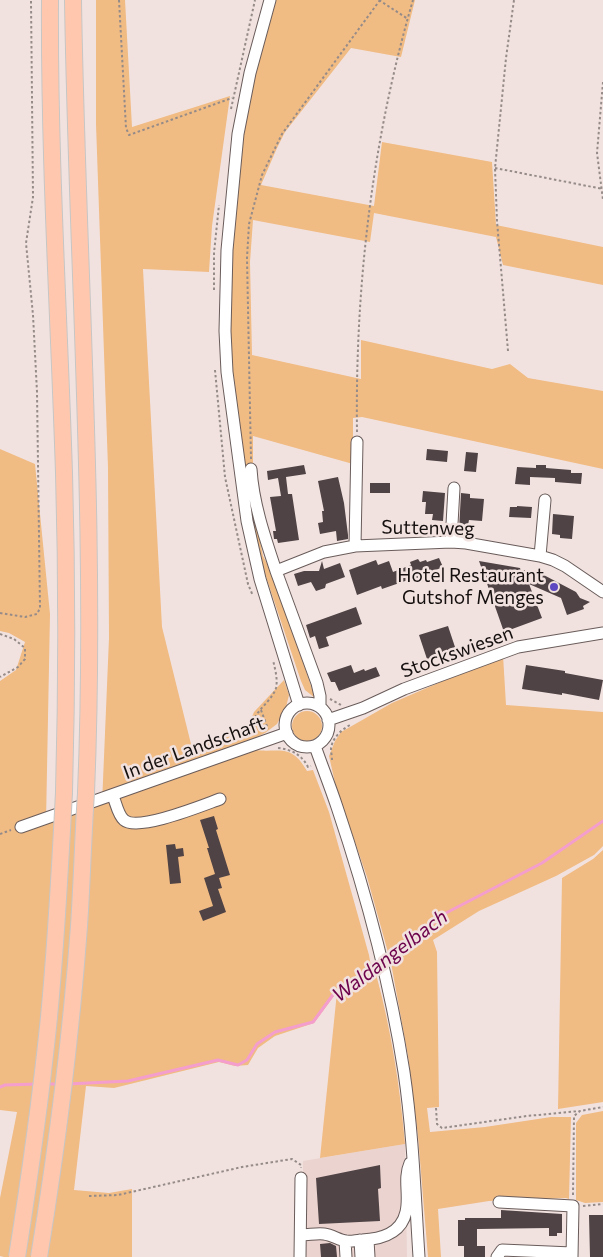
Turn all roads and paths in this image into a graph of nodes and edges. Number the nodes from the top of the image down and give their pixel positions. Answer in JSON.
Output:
{"nodes":[{"id":1,"x":31,"y":0,"type":"edge"},
{"id":2,"x":50,"y":0,"type":"edge"},
{"id":3,"x":73,"y":0,"type":"edge"},
{"id":4,"x":119,"y":0,"type":"edge"},
{"id":5,"x":270,"y":0,"type":"edge"},
{"id":6,"x":379,"y":0,"type":"edge"},
{"id":7,"x":414,"y":0,"type":"edge"},
{"id":8,"x":514,"y":0,"type":"edge"},
{"id":9,"x":408,"y":19,"type":"junction"},
{"id":10,"x":603,"y":82,"type":"edge"},
{"id":11,"x":232,"y":98,"type":"dead end"},
{"id":12,"x":495,"y":168,"type":"junction"},
{"id":13,"x":602,"y":189,"type":"edge"},
{"id":14,"x":603,"y":200,"type":"edge"},
{"id":15,"x":508,"y":351,"type":"dead end"},
{"id":16,"x":357,"y":442,"type":"joint"},
{"id":17,"x":251,"y":469,"type":"joint"},
{"id":18,"x":454,"y":488,"type":"dead end"},
{"id":19,"x":545,"y":500,"type":"dead end"},
{"id":20,"x":452,"y":542,"type":"junction"},
{"id":21,"x":355,"y":546,"type":"junction"},
{"id":22,"x":540,"y":556,"type":"junction"},
{"id":23,"x":276,"y":570,"type":"junction"},
{"id":24,"x":603,"y":592,"type":"edge"},
{"id":25,"x":0,"y":613,"type":"edge"},
{"id":26,"x":603,"y":633,"type":"edge"},
{"id":27,"x":0,"y":634,"type":"edge"},
{"id":28,"x":0,"y":677,"type":"edge"},
{"id":29,"x":320,"y":702,"type":"junction"},
{"id":30,"x":300,"y":705,"type":"junction"},
{"id":31,"x":328,"y":720,"type":"junction"},
{"id":32,"x":354,"y":724,"type":"dead end"},
{"id":33,"x":287,"y":733,"type":"junction"},
{"id":34,"x":272,"y":739,"type":"junction"},
{"id":35,"x":257,"y":744,"type":"junction"},
{"id":36,"x":315,"y":746,"type":"junction"},
{"id":37,"x":321,"y":764,"type":"junction"},
{"id":38,"x":113,"y":796,"type":"junction"},
{"id":39,"x":220,"y":799,"type":"dead end"},
{"id":40,"x":21,"y":828,"type":"dead end"},
{"id":41,"x":603,"y":1107,"type":"edge"},
{"id":42,"x":436,"y":1108,"type":"dead end"},
{"id":43,"x":580,"y":1111,"type":"junction"},
{"id":44,"x":413,"y":1154,"type":"junction"},
{"id":45,"x":300,"y":1178,"type":"joint"},
{"id":46,"x":89,"y":1196,"type":"dead end"},
{"id":47,"x":499,"y":1202,"type":"dead end"},
{"id":48,"x":603,"y":1204,"type":"edge"},
{"id":49,"x":573,"y":1206,"type":"junction"},
{"id":50,"x":301,"y":1235,"type":"junction"},
{"id":51,"x":360,"y":1240,"type":"junction"},
{"id":52,"x":572,"y":1255,"type":"edge"},
{"id":53,"x":17,"y":1257,"type":"edge"},
{"id":54,"x":39,"y":1257,"type":"edge"},
{"id":55,"x":300,"y":1257,"type":"edge"},
{"id":56,"x":346,"y":1257,"type":"edge"},
{"id":57,"x":353,"y":1257,"type":"edge"},
{"id":58,"x":361,"y":1257,"type":"edge"},
{"id":59,"x":369,"y":1257,"type":"edge"},
{"id":60,"x":419,"y":1257,"type":"edge"},
{"id":61,"x":497,"y":1257,"type":"edge"}],
"edges":[{"from":1,"to":25,"type":"path"},
{"from":2,"to":53,"type":"highway","bridge":true},
{"from":3,"to":54,"type":"highway","bridge":true},
{"from":4,"to":11,"type":"path"},
{"from":5,"to":30,"type":"street"},
{"from":6,"to":9,"type":"path"},
{"from":6,"to":17,"type":"path"},
{"from":7,"to":9,"type":"path"},
{"from":8,"to":12,"type":"path"},
{"from":9,"to":16,"type":"path"},
{"from":10,"to":13,"type":"path"},
{"from":12,"to":13,"type":"path"},
{"from":12,"to":15,"type":"path"},
{"from":13,"to":14,"type":"path"},
{"from":16,"to":21,"type":"street"},
{"from":17,"to":23,"type":"street"},
{"from":18,"to":20,"type":"street"},
{"from":19,"to":22,"type":"street"},
{"from":20,"to":21,"type":"street","name":"Suttenweg"},
{"from":20,"to":22,"type":"street","name":"Suttenweg"},
{"from":21,"to":23,"type":"street","name":"Suttenweg"},
{"from":22,"to":24,"type":"street","name":"Suttenweg"},
{"from":23,"to":29,"type":"street"},
{"from":26,"to":31,"type":"street","name":"Stockswiesen"},
{"from":27,"to":28,"type":"path"},
{"from":29,"to":30,"type":"street"},
{"from":29,"to":31,"type":"street"},
{"from":30,"to":33,"type":"street"},
{"from":31,"to":36,"type":"street"},
{"from":32,"to":37,"type":"path"},
{"from":33,"to":34,"type":"street","name":"In der Landschaft"},
{"from":33,"to":36,"type":"street"},
{"from":34,"to":35,"type":"street","name":"In der Landschaft"},
{"from":34,"to":35,"type":"path"},
{"from":34,"to":37,"type":"path"},
{"from":35,"to":38,"type":"street","name":"In der Landschaft"},
{"from":36,"to":37,"type":"street"},
{"from":37,"to":44,"type":"street"},
{"from":38,"to":39,"type":"street"},
{"from":38,"to":40,"type":"street","name":"In der Landschaft"},
{"from":41,"to":43,"type":"path"},
{"from":42,"to":43,"type":"path"},
{"from":43,"to":49,"type":"path"},
{"from":44,"to":51,"type":"street"},
{"from":44,"to":60,"type":"street"},
{"from":45,"to":46,"type":"path"},
{"from":45,"to":50,"type":"street"},
{"from":47,"to":49,"type":"street"},
{"from":48,"to":49,"type":"path"},
{"from":49,"to":52,"type":"street"},
{"from":50,"to":51,"type":"street"},
{"from":50,"to":55,"type":"street"},
{"from":51,"to":56,"type":"street"},
{"from":51,"to":57,"type":"street"},
{"from":51,"to":58,"type":"street"},
{"from":51,"to":59,"type":"street"},
{"from":52,"to":61,"type":"street"}]}
